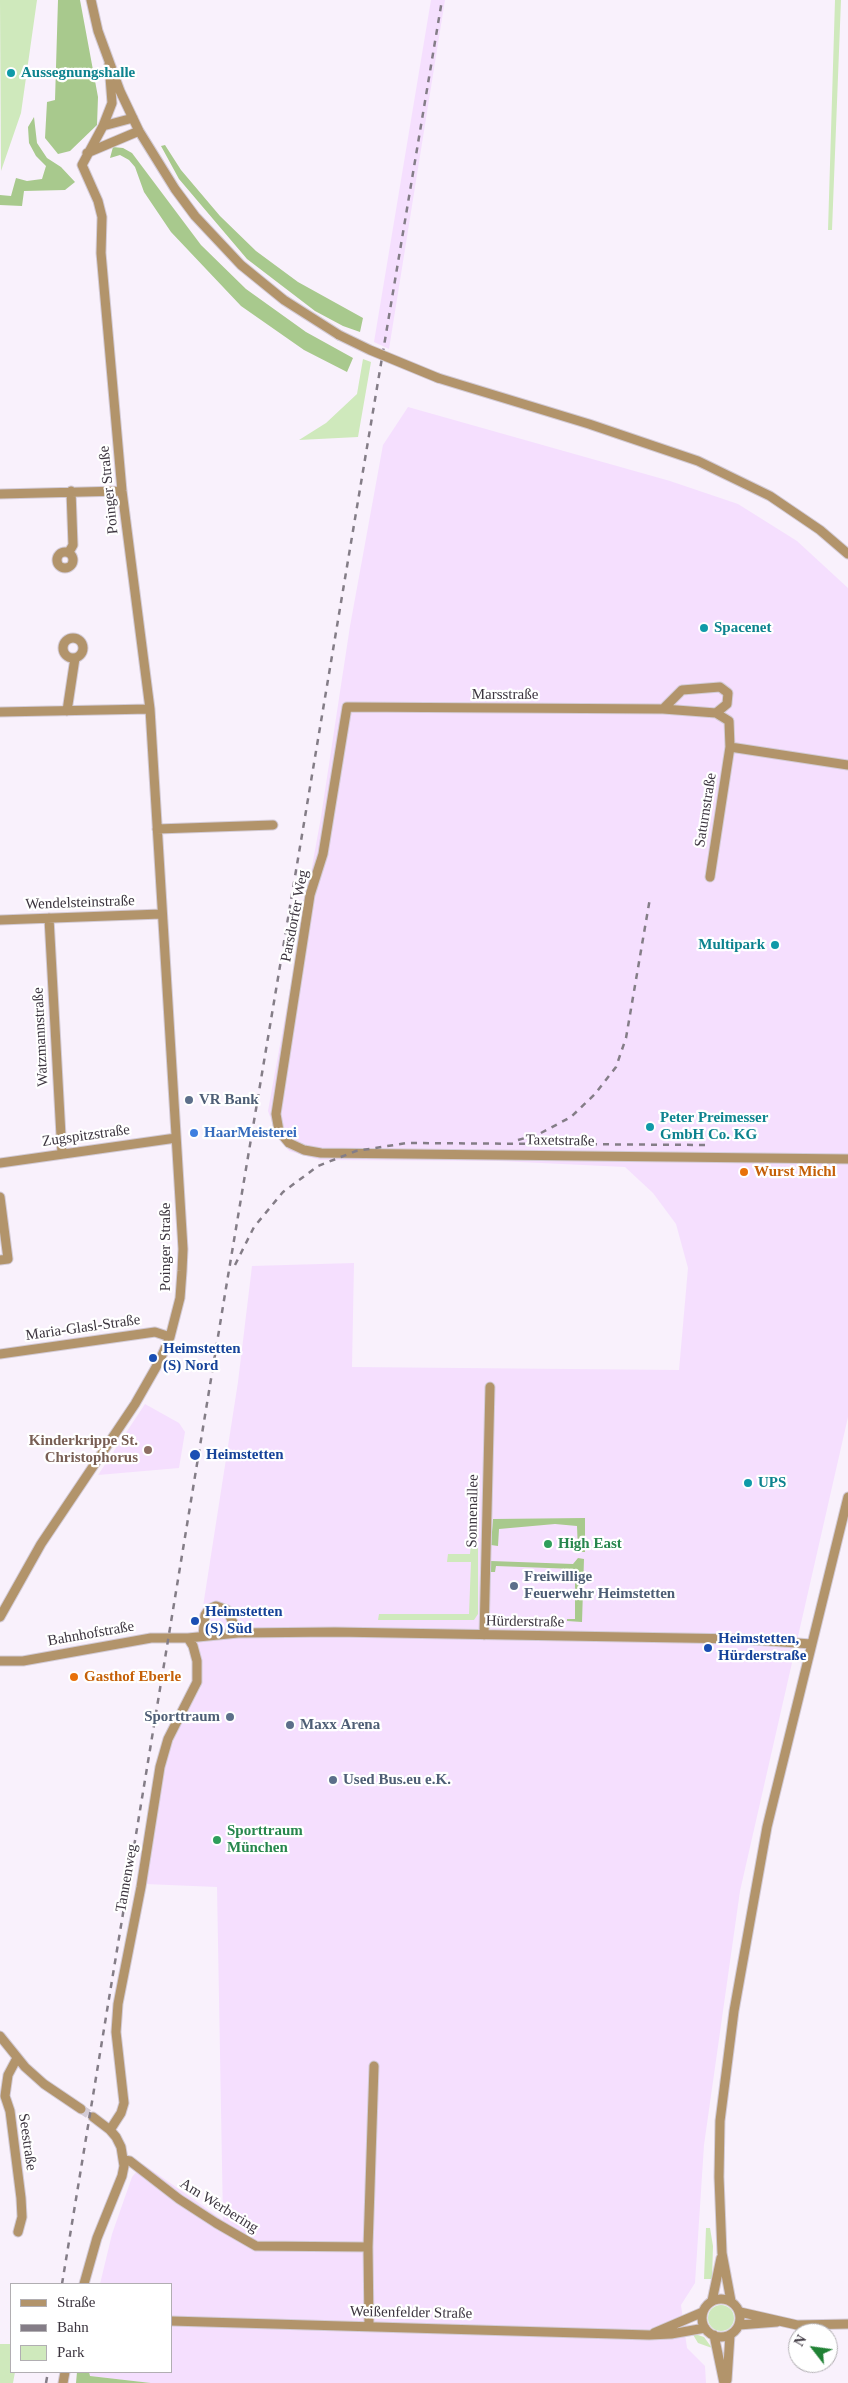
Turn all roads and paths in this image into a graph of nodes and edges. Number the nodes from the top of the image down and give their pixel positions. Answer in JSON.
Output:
{"nodes":[{"id":1,"x":91,"y":0,"type":"edge"},
{"id":2,"x":109,"y":64,"type":"junction"},
{"id":3,"x":133,"y":118,"type":"junction"},
{"id":4,"x":103,"y":126,"type":"junction"},
{"id":5,"x":138,"y":131,"type":"junction"},
{"id":6,"x":87,"y":153,"type":"junction"},
{"id":7,"x":122,"y":491,"type":"junction"},
{"id":8,"x":71,"y":492,"type":"junction"},
{"id":9,"x":0,"y":494,"type":"edge"},
{"id":10,"x":69,"y":552,"type":"dead end"},
{"id":11,"x":848,"y":554,"type":"edge"},
{"id":12,"x":76,"y":658,"type":"dead end"},
{"id":13,"x":347,"y":707,"type":"joint"},
{"id":14,"x":150,"y":709,"type":"junction"},
{"id":15,"x":663,"y":709,"type":"junction"},
{"id":16,"x":67,"y":711,"type":"junction"},
{"id":17,"x":0,"y":712,"type":"edge"},
{"id":18,"x":716,"y":713,"type":"junction"},
{"id":19,"x":730,"y":747,"type":"junction"},
{"id":20,"x":848,"y":765,"type":"edge"},
{"id":21,"x":273,"y":826,"type":"dead end"},
{"id":22,"x":157,"y":829,"type":"junction"},
{"id":23,"x":710,"y":877,"type":"dead end"},
{"id":24,"x":161,"y":914,"type":"junction"},
{"id":25,"x":48,"y":918,"type":"junction"},
{"id":26,"x":0,"y":920,"type":"edge"},
{"id":27,"x":279,"y":1131,"type":"joint"},
{"id":28,"x":176,"y":1138,"type":"junction"},
{"id":29,"x":62,"y":1154,"type":"junction"},
{"id":30,"x":848,"y":1158,"type":"edge"},
{"id":31,"x":0,"y":1163,"type":"edge"},
{"id":32,"x":0,"y":1197,"type":"edge"},
{"id":33,"x":0,"y":1260,"type":"edge"},
{"id":34,"x":170,"y":1337,"type":"junction"},
{"id":35,"x":0,"y":1354,"type":"edge"},
{"id":36,"x":490,"y":1388,"type":"dead end"},
{"id":37,"x":848,"y":1497,"type":"edge"},
{"id":38,"x":0,"y":1616,"type":"edge"},
{"id":39,"x":238,"y":1633,"type":"junction"},
{"id":40,"x":484,"y":1635,"type":"junction"},
{"id":41,"x":203,"y":1636,"type":"junction"},
{"id":42,"x":188,"y":1638,"type":"junction"},
{"id":43,"x":811,"y":1644,"type":"junction"},
{"id":44,"x":0,"y":1660,"type":"edge"},
{"id":45,"x":0,"y":2036,"type":"edge"},
{"id":46,"x":18,"y":2058,"type":"junction"},
{"id":47,"x":374,"y":2066,"type":"dead end"},
{"id":48,"x":2,"y":2097,"type":"edge"},
{"id":49,"x":81,"y":2109,"type":"tunnel mouth"},
{"id":50,"x":93,"y":2117,"type":"tunnel mouth"},
{"id":51,"x":110,"y":2130,"type":"junction"},
{"id":52,"x":124,"y":2160,"type":"junction"},
{"id":53,"x":18,"y":2232,"type":"dead end"},
{"id":54,"x":368,"y":2247,"type":"junction"},
{"id":55,"x":722,"y":2253,"type":"junction"},
{"id":56,"x":84,"y":2283,"type":"edge"},
{"id":57,"x":712,"y":2301,"type":"junction"},
{"id":58,"x":731,"y":2301,"type":"junction"},
{"id":59,"x":703,"y":2312,"type":"junction"},
{"id":60,"x":740,"y":2312,"type":"junction"},
{"id":61,"x":172,"y":2321,"type":"edge"},
{"id":62,"x":782,"y":2322,"type":"junction"},
{"id":63,"x":848,"y":2324,"type":"edge"},
{"id":64,"x":369,"y":2325,"type":"junction"},
{"id":65,"x":739,"y":2325,"type":"junction"},
{"id":66,"x":705,"y":2328,"type":"junction"},
{"id":67,"x":730,"y":2334,"type":"junction"},
{"id":68,"x":649,"y":2335,"type":"junction"},
{"id":69,"x":714,"y":2335,"type":"junction"},
{"id":70,"x":726,"y":2383,"type":"edge"}],
"edges":[{"from":1,"to":2,"type":"street"},
{"from":2,"to":3,"type":"street"},
{"from":2,"to":4,"type":"street","name":"Poinger Straße"},
{"from":3,"to":4,"type":"street"},
{"from":3,"to":5,"type":"street"},
{"from":4,"to":6,"type":"street","name":"Poinger Straße"},
{"from":5,"to":6,"type":"street"},
{"from":5,"to":11,"type":"street","bridge":true},
{"from":6,"to":7,"type":"street","name":"Poinger Straße"},
{"from":7,"to":8,"type":"street"},
{"from":7,"to":14,"type":"street","name":"Poinger Straße"},
{"from":8,"to":9,"type":"street"},
{"from":8,"to":10,"type":"street"},
{"from":12,"to":16,"type":"street"},
{"from":13,"to":15,"type":"street","name":"Marsstraße"},
{"from":13,"to":27,"type":"street","name":"Parsdorfer Weg"},
{"from":14,"to":16,"type":"street"},
{"from":14,"to":22,"type":"street","name":"Poinger Straße"},
{"from":15,"to":18,"type":"street","name":"Marsstraße"},
{"from":15,"to":18,"type":"street"},
{"from":16,"to":17,"type":"street"},
{"from":18,"to":19,"type":"street"},
{"from":19,"to":20,"type":"street"},
{"from":19,"to":23,"type":"street","name":"Saturnstraße"},
{"from":21,"to":22,"type":"street"},
{"from":22,"to":24,"type":"street","name":"Poinger Straße"},
{"from":24,"to":25,"type":"street","name":"Wendelsteinstraße"},
{"from":24,"to":28,"type":"street","name":"Poinger Straße"},
{"from":25,"to":26,"type":"street","name":"Wendelsteinstraße"},
{"from":25,"to":29,"type":"street","name":"Watzmannstraße"},
{"from":27,"to":30,"type":"street","name":"Taxetstraße"},
{"from":28,"to":29,"type":"street","name":"Zugspitzstraße"},
{"from":28,"to":34,"type":"street","name":"Poinger Straße"},
{"from":29,"to":31,"type":"street","name":"Zugspitzstraße"},
{"from":32,"to":33,"type":"street"},
{"from":34,"to":35,"type":"street","name":"Maria-Glasl-Straße"},
{"from":34,"to":38,"type":"street","name":"Poinger Straße"},
{"from":36,"to":40,"type":"street","name":"Sonnenallee"},
{"from":37,"to":43,"type":"street"},
{"from":39,"to":40,"type":"street","name":"Hürderstraße"},
{"from":39,"to":41,"type":"street","name":"Hürderstraße"},
{"from":39,"to":41,"type":"street"},
{"from":40,"to":43,"type":"street","name":"Hürderstraße"},
{"from":41,"to":42,"type":"street","name":"Hürderstraße"},
{"from":42,"to":44,"type":"street","name":"Bahnhofstraße"},
{"from":42,"to":51,"type":"street","name":"Tannenweg"},
{"from":43,"to":55,"type":"street"},
{"from":45,"to":46,"type":"street"},
{"from":46,"to":48,"type":"street","name":"Seestraße"},
{"from":46,"to":49,"type":"street"},
{"from":47,"to":54,"type":"street"},
{"from":48,"to":53,"type":"street","name":"Seestraße"},
{"from":50,"to":51,"type":"street"},
{"from":51,"to":52,"type":"street"},
{"from":52,"to":54,"type":"street","name":"Am Werbering"},
{"from":52,"to":56,"type":"street"},
{"from":54,"to":64,"type":"street"},
{"from":55,"to":57,"type":"street"},
{"from":55,"to":58,"type":"street"},
{"from":57,"to":58,"type":"street"},
{"from":57,"to":59,"type":"street"},
{"from":58,"to":60,"type":"street"},
{"from":59,"to":66,"type":"street"},
{"from":59,"to":68,"type":"street","name":"Weißenfelder Straße"},
{"from":60,"to":62,"type":"street"},
{"from":60,"to":65,"type":"street"},
{"from":61,"to":64,"type":"street","name":"Weißenfelder Straße"},
{"from":62,"to":63,"type":"street"},
{"from":62,"to":65,"type":"street"},
{"from":64,"to":68,"type":"street","name":"Weißenfelder Straße"},
{"from":65,"to":67,"type":"street"},
{"from":66,"to":68,"type":"street","name":"Weißenfelder Straße"},
{"from":66,"to":69,"type":"street"},
{"from":67,"to":69,"type":"street"},
{"from":67,"to":70,"type":"street"},
{"from":69,"to":70,"type":"street"}]}
